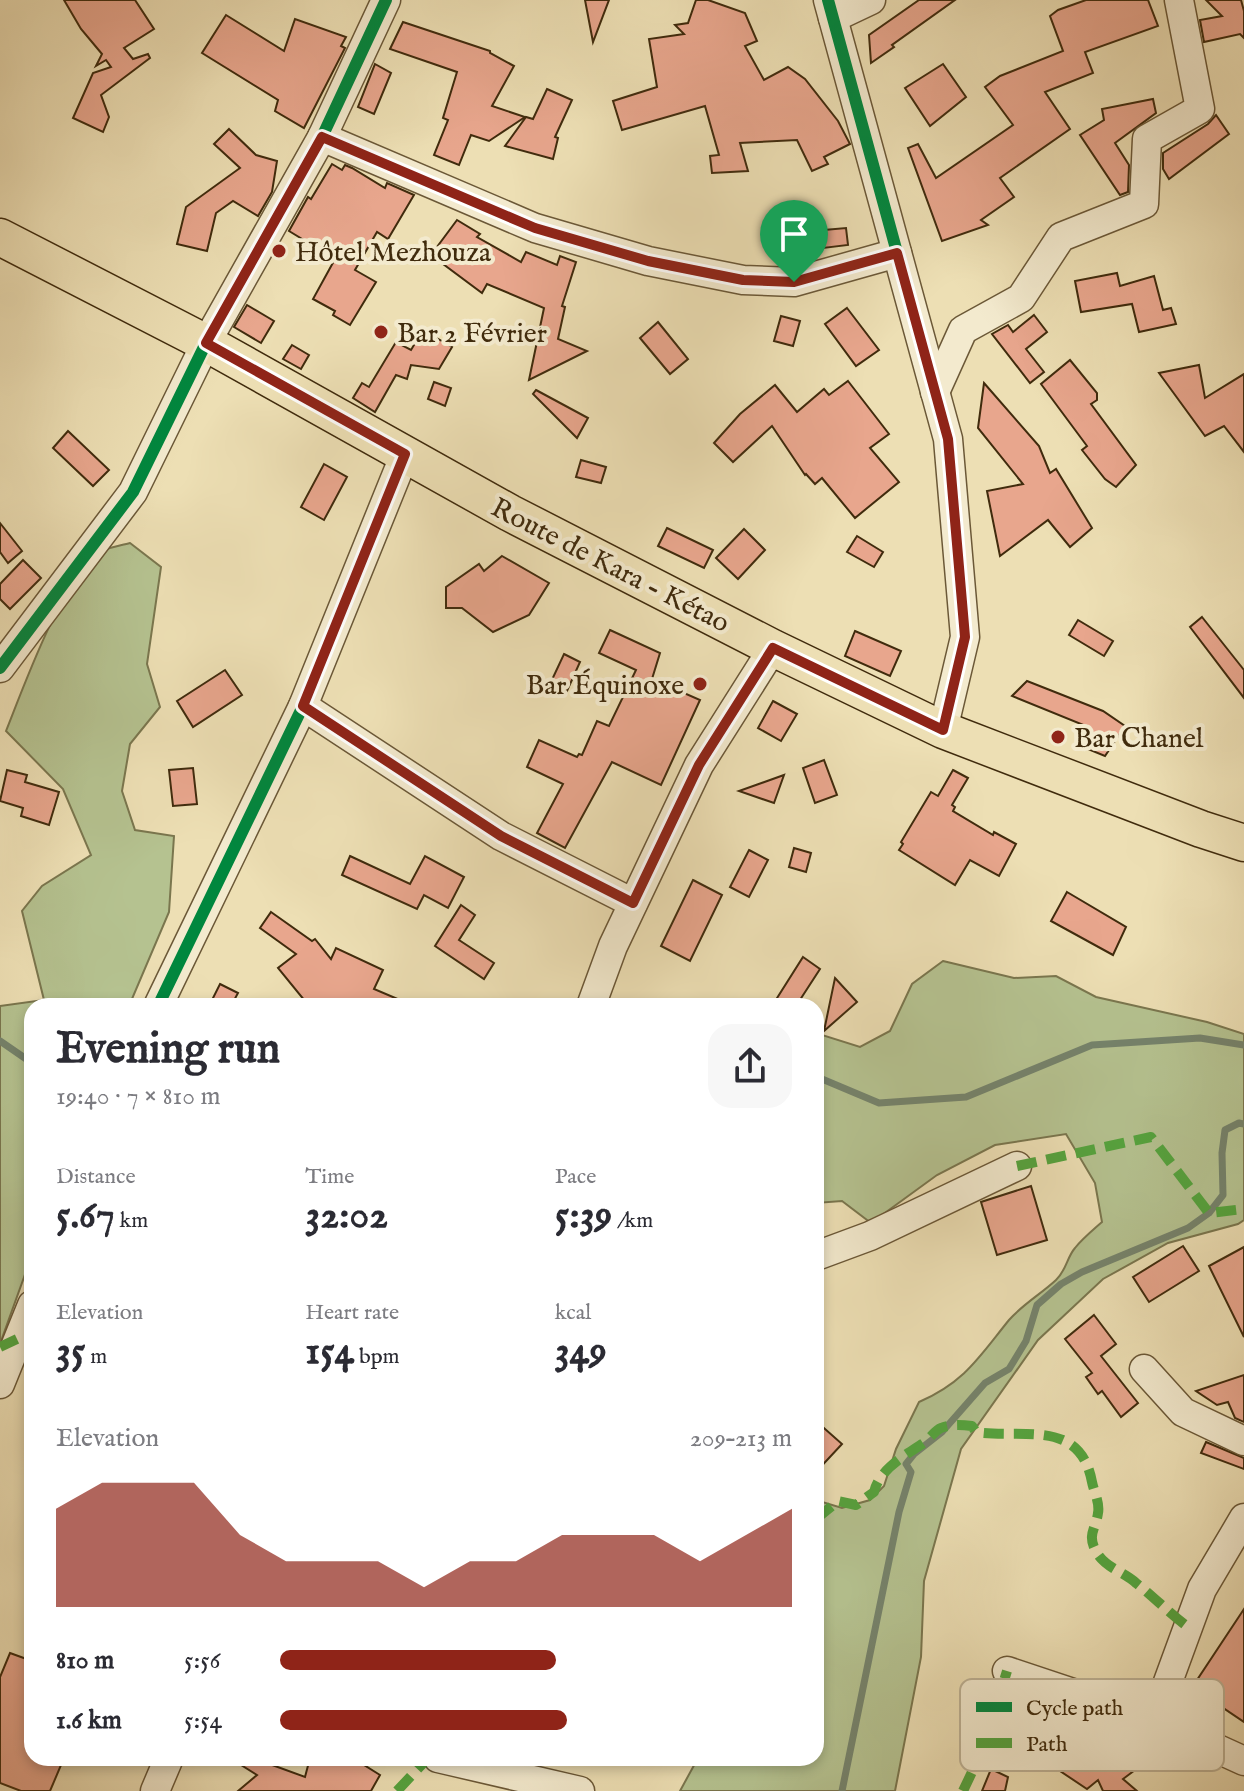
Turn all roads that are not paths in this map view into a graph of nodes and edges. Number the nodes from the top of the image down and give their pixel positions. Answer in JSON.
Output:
{"nodes":[{"id":1,"x":386,"y":0,"type":"edge"},
{"id":2,"x":871,"y":0,"type":"edge"},
{"id":3,"x":1179,"y":0,"type":"edge"},
{"id":4,"x":830,"y":9,"type":"edge"},
{"id":5,"x":322,"y":137,"type":"junction"},
{"id":6,"x":0,"y":237,"type":"edge"},
{"id":7,"x":897,"y":253,"type":"junction"},
{"id":8,"x":206,"y":343,"type":"junction"},
{"id":9,"x":935,"y":392,"type":"junction"},
{"id":10,"x":405,"y":454,"type":"junction"},
{"id":11,"x":773,"y":648,"type":"junction"},
{"id":12,"x":0,"y":668,"type":"edge"},
{"id":13,"x":303,"y":706,"type":"junction"},
{"id":14,"x":943,"y":730,"type":"junction"},
{"id":15,"x":1244,"y":843,"type":"edge"},
{"id":16,"x":633,"y":903,"type":"junction"},
{"id":17,"x":162,"y":998,"type":"edge"},
{"id":18,"x":594,"y":998,"type":"edge"},
{"id":19,"x":1017,"y":1166,"type":"dead end"},
{"id":20,"x":824,"y":1253,"type":"edge"},
{"id":21,"x":24,"y":1342,"type":"edge"},
{"id":22,"x":1144,"y":1369,"type":"dead end"},
{"id":23,"x":0,"y":1384,"type":"edge"},
{"id":24,"x":1244,"y":1441,"type":"edge"},
{"id":25,"x":1244,"y":1518,"type":"edge"},
{"id":26,"x":1007,"y":1671,"type":"dead end"},
{"id":27,"x":1031,"y":1679,"type":"edge"},
{"id":28,"x":1169,"y":1679,"type":"edge"},
{"id":29,"x":1224,"y":1752,"type":"edge"},
{"id":30,"x":1244,"y":1761,"type":"edge"},
{"id":31,"x":166,"y":1766,"type":"edge"},
{"id":32,"x":472,"y":1766,"type":"edge"},
{"id":33,"x":155,"y":1791,"type":"edge"},
{"id":34,"x":580,"y":1791,"type":"edge"}],
"edges":[{"from":1,"to":5,"type":"street"},
{"from":2,"to":4,"type":"street"},
{"from":3,"to":9,"type":"street"},
{"from":4,"to":7,"type":"street"},
{"from":5,"to":7,"type":"street"},
{"from":5,"to":8,"type":"street"},
{"from":6,"to":8,"type":"main road","name":"Route de Kara - Kétao"},
{"from":7,"to":9,"type":"street"},
{"from":8,"to":10,"type":"main road","name":"Route de Kara - Kétao"},
{"from":8,"to":12,"type":"street"},
{"from":9,"to":14,"type":"street"},
{"from":10,"to":11,"type":"main road","name":"Route de Kara - Kétao"},
{"from":10,"to":13,"type":"street"},
{"from":11,"to":14,"type":"main road","name":"Route de Kara - Kétao"},
{"from":11,"to":16,"type":"street"},
{"from":13,"to":16,"type":"street"},
{"from":13,"to":17,"type":"street"},
{"from":14,"to":15,"type":"main road","name":"Route de Kara - Kétao"},
{"from":16,"to":18,"type":"street"},
{"from":19,"to":20,"type":"street"},
{"from":21,"to":23,"type":"street"},
{"from":22,"to":24,"type":"street"},
{"from":25,"to":28,"type":"street"},
{"from":26,"to":27,"type":"street"},
{"from":29,"to":30,"type":"street"},
{"from":31,"to":33,"type":"street"},
{"from":32,"to":34,"type":"street"}]}
